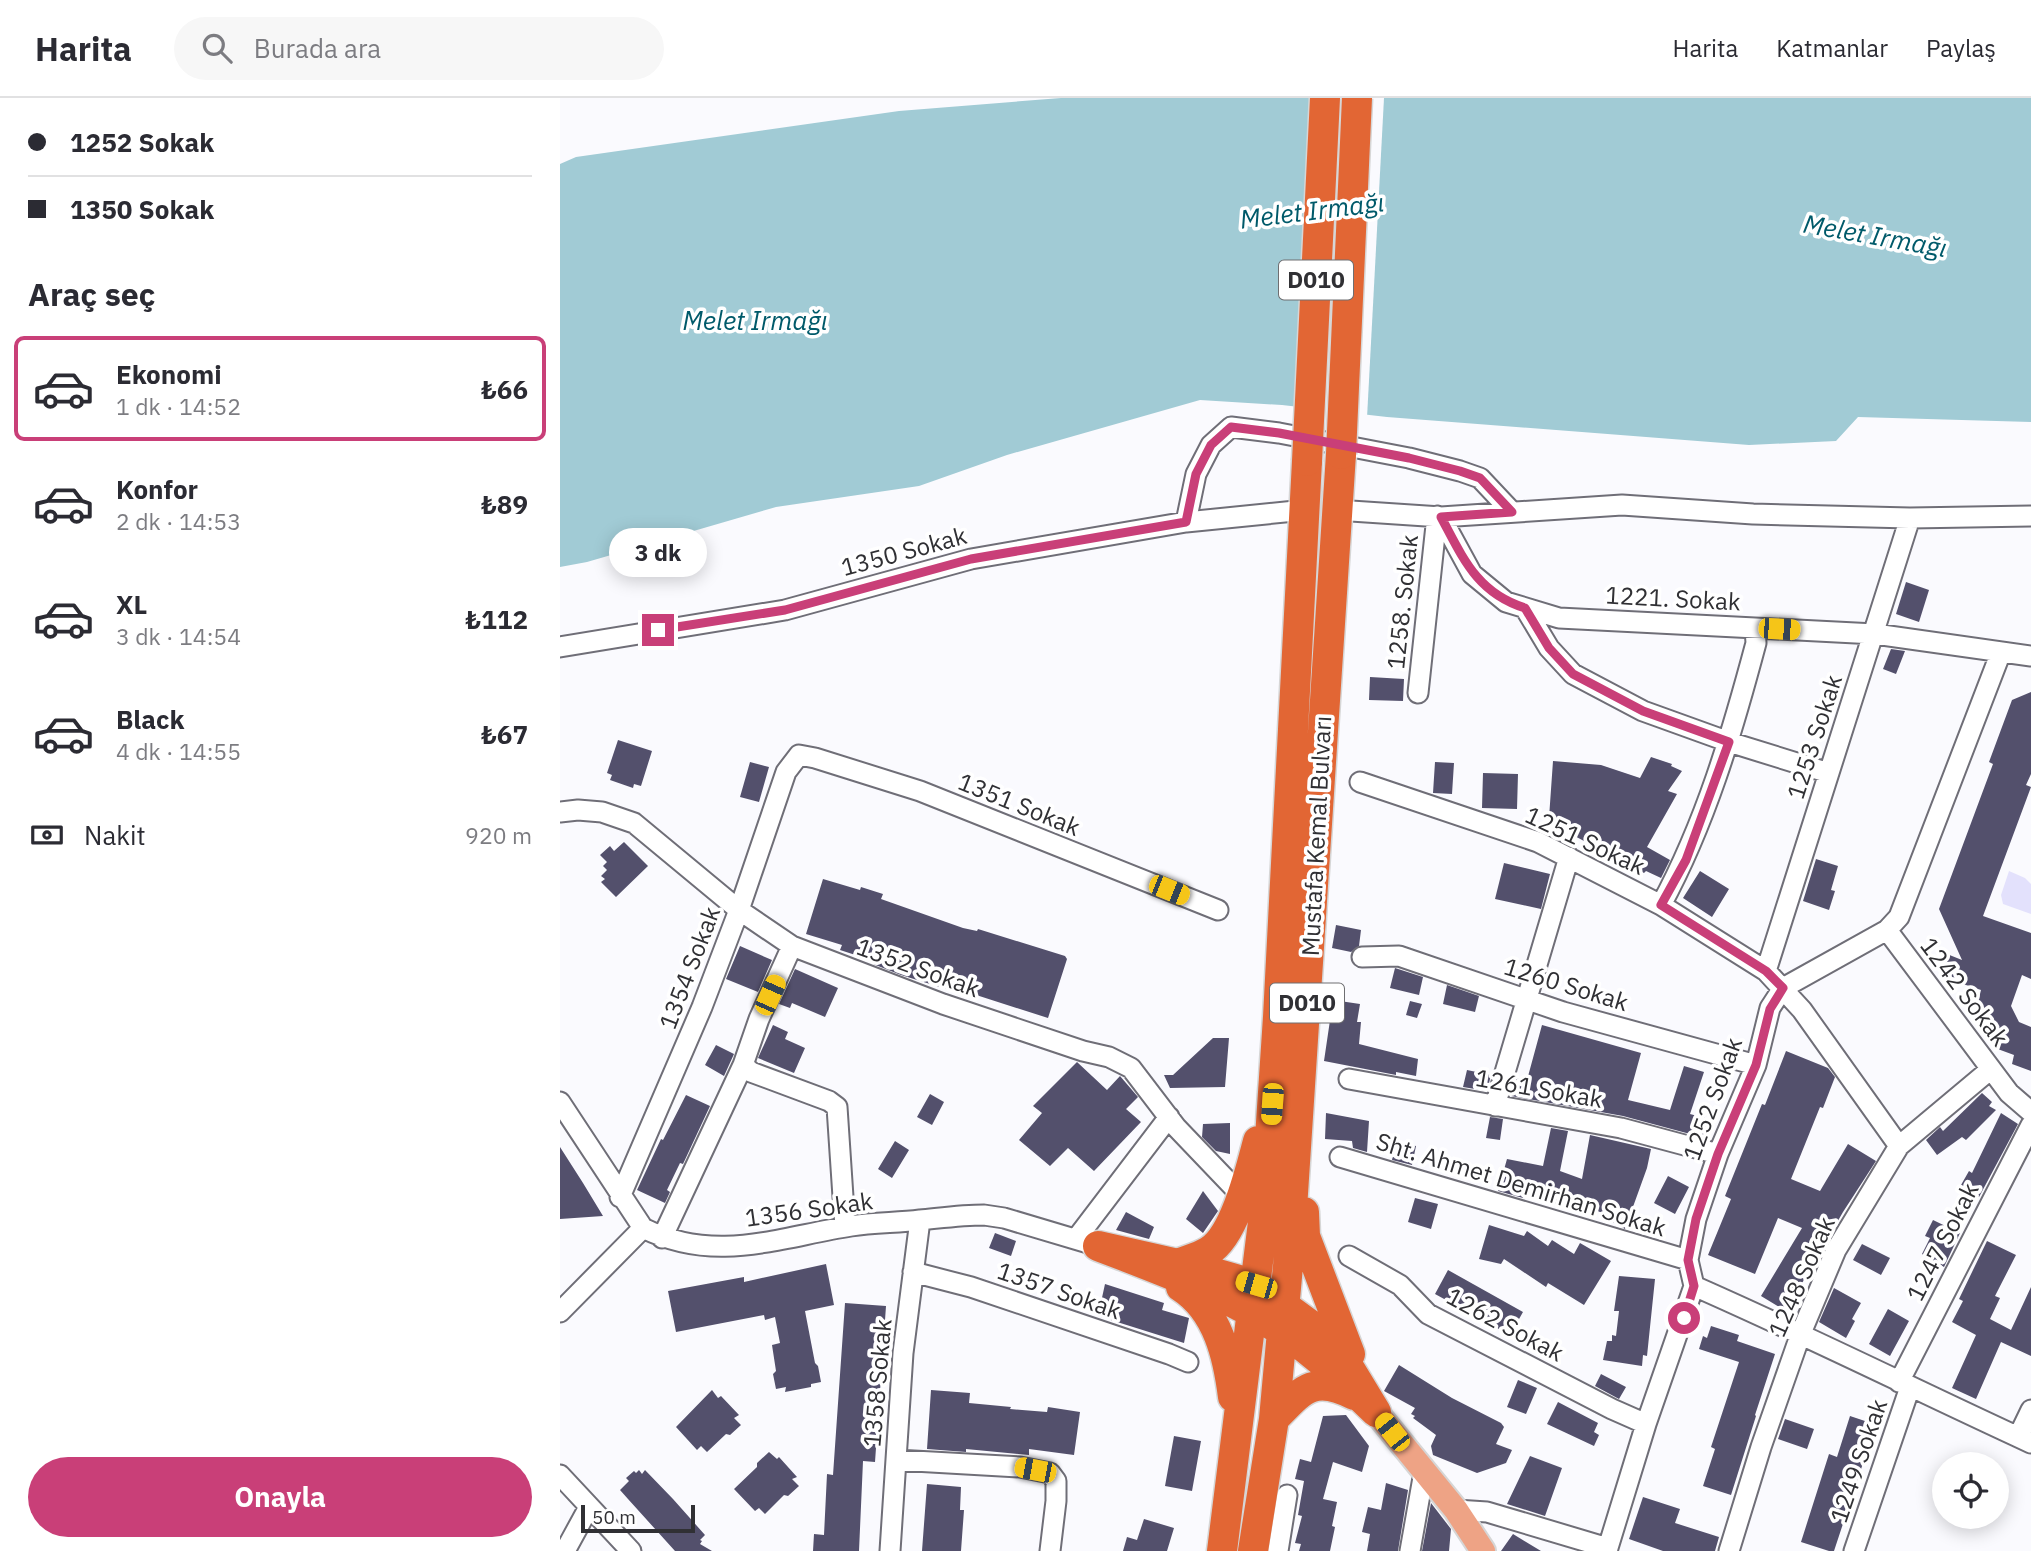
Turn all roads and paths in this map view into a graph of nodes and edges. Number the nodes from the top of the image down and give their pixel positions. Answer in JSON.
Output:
{"nodes":[{"id":1,"x":1325,"y":98,"type":"edge"},
{"id":2,"x":1357,"y":98,"type":"edge"},
{"id":3,"x":1305,"y":510,"type":"junction"},
{"id":4,"x":1336,"y":510,"type":"junction"},
{"id":5,"x":1512,"y":512,"type":"junction"},
{"id":6,"x":1439,"y":516,"type":"junction"},
{"id":7,"x":2031,"y":516,"type":"edge"},
{"id":8,"x":1910,"y":518,"type":"junction"},
{"id":9,"x":1186,"y":522,"type":"junction"},
{"id":10,"x":1525,"y":608,"type":"junction"},
{"id":11,"x":1755,"y":628,"type":"junction"},
{"id":12,"x":1875,"y":634,"type":"junction"},
{"id":13,"x":560,"y":647,"type":"edge"},
{"id":14,"x":2001,"y":652,"type":"junction"},
{"id":15,"x":2031,"y":656,"type":"edge"},
{"id":16,"x":1418,"y":693,"type":"dead end"},
{"id":17,"x":1729,"y":742,"type":"junction"},
{"id":18,"x":799,"y":755,"type":"joint"},
{"id":19,"x":1829,"y":773,"type":"junction"},
{"id":20,"x":1360,"y":782,"type":"dead end"},
{"id":21,"x":560,"y":811,"type":"edge"},
{"id":22,"x":1569,"y":857,"type":"junction"},
{"id":23,"x":1661,"y":905,"type":"junction"},
{"id":24,"x":739,"y":910,"type":"junction"},
{"id":25,"x":1218,"y":910,"type":"dead end"},
{"id":26,"x":1886,"y":930,"type":"junction"},
{"id":27,"x":792,"y":946,"type":"junction"},
{"id":28,"x":1362,"y":957,"type":"dead end"},
{"id":29,"x":1766,"y":971,"type":"junction"},
{"id":30,"x":1783,"y":988,"type":"junction"},
{"id":31,"x":1525,"y":1000,"type":"junction"},
{"id":32,"x":743,"y":1065,"type":"junction"},
{"id":33,"x":1756,"y":1065,"type":"junction"},
{"id":34,"x":1992,"y":1069,"type":"junction"},
{"id":35,"x":1349,"y":1079,"type":"dead end"},
{"id":36,"x":1274,"y":1080,"type":"junction"},
{"id":37,"x":560,"y":1102,"type":"edge"},
{"id":38,"x":1495,"y":1106,"type":"junction"},
{"id":39,"x":2031,"y":1112,"type":"edge"},
{"id":40,"x":1169,"y":1117,"type":"junction"},
{"id":41,"x":1300,"y":1123,"type":"junction"},
{"id":42,"x":2031,"y":1125,"type":"edge"},
{"id":43,"x":1899,"y":1146,"type":"junction"},
{"id":44,"x":1718,"y":1154,"type":"junction"},
{"id":45,"x":1340,"y":1157,"type":"dead end"},
{"id":46,"x":1241,"y":1195,"type":"junction"},
{"id":47,"x":620,"y":1196,"type":"junction"},
{"id":48,"x":920,"y":1220,"type":"junction"},
{"id":49,"x":845,"y":1227,"type":"junction"},
{"id":50,"x":643,"y":1228,"type":"junction"},
{"id":51,"x":662,"y":1238,"type":"junction"},
{"id":52,"x":1087,"y":1242,"type":"junction"},
{"id":53,"x":1349,"y":1256,"type":"dead end"},
{"id":54,"x":1688,"y":1260,"type":"junction"},
{"id":55,"x":1146,"y":1264,"type":"junction"},
{"id":56,"x":1177,"y":1264,"type":"junction"},
{"id":57,"x":913,"y":1272,"type":"junction"},
{"id":58,"x":1694,"y":1286,"type":"junction"},
{"id":59,"x":1254,"y":1299,"type":"junction"},
{"id":60,"x":560,"y":1312,"type":"edge"},
{"id":61,"x":1283,"y":1319,"type":"junction"},
{"id":62,"x":1801,"y":1333,"type":"junction"},
{"id":63,"x":1188,"y":1362,"type":"dead end"},
{"id":64,"x":1904,"y":1385,"type":"junction"},
{"id":65,"x":2031,"y":1410,"type":"edge"},
{"id":66,"x":1376,"y":1412,"type":"junction"},
{"id":67,"x":1274,"y":1419,"type":"junction"},
{"id":68,"x":1646,"y":1424,"type":"junction"},
{"id":69,"x":1238,"y":1435,"type":"junction"},
{"id":70,"x":2025,"y":1440,"type":"edge"},
{"id":71,"x":896,"y":1460,"type":"junction"},
{"id":72,"x":1424,"y":1472,"type":"junction"},
{"id":73,"x":560,"y":1475,"type":"edge"},
{"id":74,"x":1287,"y":1495,"type":"dead end"},
{"id":75,"x":589,"y":1507,"type":"junction"},
{"id":76,"x":1456,"y":1510,"type":"junction"},
{"id":77,"x":1608,"y":1549,"type":"edge"},
{"id":78,"x":565,"y":1551,"type":"edge"},
{"id":79,"x":631,"y":1551,"type":"edge"},
{"id":80,"x":890,"y":1551,"type":"edge"},
{"id":81,"x":1050,"y":1551,"type":"edge"},
{"id":82,"x":1222,"y":1551,"type":"edge"},
{"id":83,"x":1253,"y":1551,"type":"edge"},
{"id":84,"x":1278,"y":1551,"type":"edge"},
{"id":85,"x":1410,"y":1551,"type":"edge"},
{"id":86,"x":1483,"y":1551,"type":"edge"},
{"id":87,"x":1729,"y":1551,"type":"edge"},
{"id":88,"x":1854,"y":1551,"type":"edge"}],
"edges":[{"from":1,"to":3,"type":"highway","name":"Mustafa Kemal Bulvarı","number":"D010","bridge":true},
{"from":2,"to":4,"type":"highway","name":"Mustafa Kemal Bulvarı","number":"D010","bridge":true},
{"from":3,"to":9,"type":"street","name":"1350 Sokak"},
{"from":3,"to":36,"type":"highway","name":"Mustafa Kemal Bulvarı","number":"D010"},
{"from":4,"to":6,"type":"street"},
{"from":4,"to":41,"type":"highway","name":"Mustafa Kemal Bulvarı","number":"D010"},
{"from":5,"to":6,"type":"street"},
{"from":5,"to":8,"type":"street"},
{"from":5,"to":9,"type":"street"},
{"from":6,"to":10,"type":"street","name":"1221. Sokak"},
{"from":6,"to":16,"type":"street","name":"1258. Sokak"},
{"from":7,"to":8,"type":"street"},
{"from":8,"to":12,"type":"street","name":"1253 Sokak"},
{"from":9,"to":13,"type":"street","name":"1350 Sokak"},
{"from":10,"to":11,"type":"street","name":"1221. Sokak"},
{"from":10,"to":17,"type":"street"},
{"from":11,"to":12,"type":"street","name":"1221. Sokak"},
{"from":11,"to":17,"type":"street"},
{"from":12,"to":14,"type":"street","name":"1221. Sokak"},
{"from":12,"to":19,"type":"street","name":"1253 Sokak"},
{"from":14,"to":15,"type":"street","name":"1221. Sokak"},
{"from":14,"to":26,"type":"street"},
{"from":17,"to":19,"type":"street"},
{"from":17,"to":23,"type":"street"},
{"from":18,"to":24,"type":"street","name":"1354 Sokak"},
{"from":18,"to":25,"type":"street","name":"1351 Sokak"},
{"from":19,"to":29,"type":"street","name":"1253 Sokak"},
{"from":20,"to":22,"type":"street","name":"1251 Sokak"},
{"from":21,"to":24,"type":"street","name":"1352 Sokak"},
{"from":22,"to":23,"type":"street","name":"1251 Sokak"},
{"from":22,"to":31,"type":"street"},
{"from":23,"to":29,"type":"street","name":"1251 Sokak"},
{"from":24,"to":27,"type":"street","name":"1352 Sokak"},
{"from":24,"to":47,"type":"street","name":"1354 Sokak"},
{"from":26,"to":30,"type":"street"},
{"from":26,"to":34,"type":"street","name":"1242 Sokak"},
{"from":27,"to":32,"type":"street"},
{"from":27,"to":40,"type":"street","name":"1352 Sokak"},
{"from":28,"to":31,"type":"street","name":"1260 Sokak"},
{"from":29,"to":30,"type":"street","name":"1251 Sokak"},
{"from":30,"to":33,"type":"street","name":"1252 Sokak"},
{"from":30,"to":43,"type":"street","name":"1251 Sokak"},
{"from":31,"to":33,"type":"street","name":"1260 Sokak"},
{"from":31,"to":38,"type":"street"},
{"from":32,"to":49,"type":"street"},
{"from":32,"to":51,"type":"street"},
{"from":33,"to":44,"type":"street","name":"1252 Sokak"},
{"from":34,"to":39,"type":"street","name":"1242 Sokak"},
{"from":34,"to":43,"type":"street","name":"1248 Sokak"},
{"from":35,"to":38,"type":"street","name":"1261 Sokak"},
{"from":36,"to":46,"type":"highway"},
{"from":36,"to":59,"type":"highway","name":"Mustafa Kemal Bulvarı","number":"D010"},
{"from":37,"to":47,"type":"street"},
{"from":38,"to":44,"type":"street","name":"1261 Sokak"},
{"from":40,"to":46,"type":"street","name":"1352 Sokak"},
{"from":40,"to":52,"type":"street"},
{"from":41,"to":61,"type":"highway","name":"Mustafa Kemal Bulvarı","number":"D010"},
{"from":41,"to":66,"type":"highway"},
{"from":42,"to":64,"type":"street","name":"1247 Sokak"},
{"from":43,"to":62,"type":"street","name":"1248 Sokak"},
{"from":44,"to":54,"type":"street","name":"1252 Sokak"},
{"from":45,"to":54,"type":"street","name":"Sht. Ahmet Demirhan Sokak"},
{"from":46,"to":56,"type":"highway"},
{"from":47,"to":50,"type":"street"},
{"from":48,"to":49,"type":"street","name":"1356 Sokak"},
{"from":48,"to":52,"type":"street","name":"1356 Sokak"},
{"from":48,"to":57,"type":"street","name":"1358 Sokak"},
{"from":49,"to":51,"type":"street","name":"1356 Sokak"},
{"from":50,"to":51,"type":"street","name":"1356 Sokak"},
{"from":50,"to":60,"type":"street"},
{"from":52,"to":55,"type":"highway"},
{"from":52,"to":56,"type":"highway"},
{"from":53,"to":68,"type":"street","name":"1262 Sokak"},
{"from":54,"to":58,"type":"street","name":"1252 Sokak"},
{"from":55,"to":59,"type":"highway"},
{"from":55,"to":69,"type":"highway"},
{"from":56,"to":59,"type":"highway"},
{"from":57,"to":63,"type":"street","name":"1357 Sokak"},
{"from":57,"to":71,"type":"street","name":"1358 Sokak"},
{"from":58,"to":62,"type":"street"},
{"from":58,"to":68,"type":"street"},
{"from":59,"to":61,"type":"highway"},
{"from":59,"to":69,"type":"highway","name":"Mustafa Kemal Bulvarı","number":"D010"},
{"from":61,"to":66,"type":"highway"},
{"from":61,"to":67,"type":"highway","name":"Mustafa Kemal Bulvarı","number":"D010"},
{"from":62,"to":64,"type":"street"},
{"from":62,"to":87,"type":"street","name":"1248 Sokak"},
{"from":64,"to":70,"type":"street"},
{"from":64,"to":88,"type":"street","name":"1249 Sokak"},
{"from":65,"to":70,"type":"street"},
{"from":66,"to":67,"type":"highway"},
{"from":66,"to":72,"type":"main road"},
{"from":67,"to":83,"type":"highway","name":"Mustafa Kemal Bulvarı","number":"D010"},
{"from":68,"to":77,"type":"street"},
{"from":69,"to":82,"type":"highway","name":"Mustafa Kemal Bulvarı","number":"D010"},
{"from":71,"to":80,"type":"street","name":"1358 Sokak"},
{"from":71,"to":81,"type":"street"},
{"from":72,"to":76,"type":"main road"},
{"from":72,"to":85,"type":"street"},
{"from":73,"to":75,"type":"street"},
{"from":74,"to":84,"type":"street"},
{"from":75,"to":78,"type":"street"},
{"from":75,"to":79,"type":"street"},
{"from":76,"to":77,"type":"street"},
{"from":76,"to":86,"type":"main road"}]}
